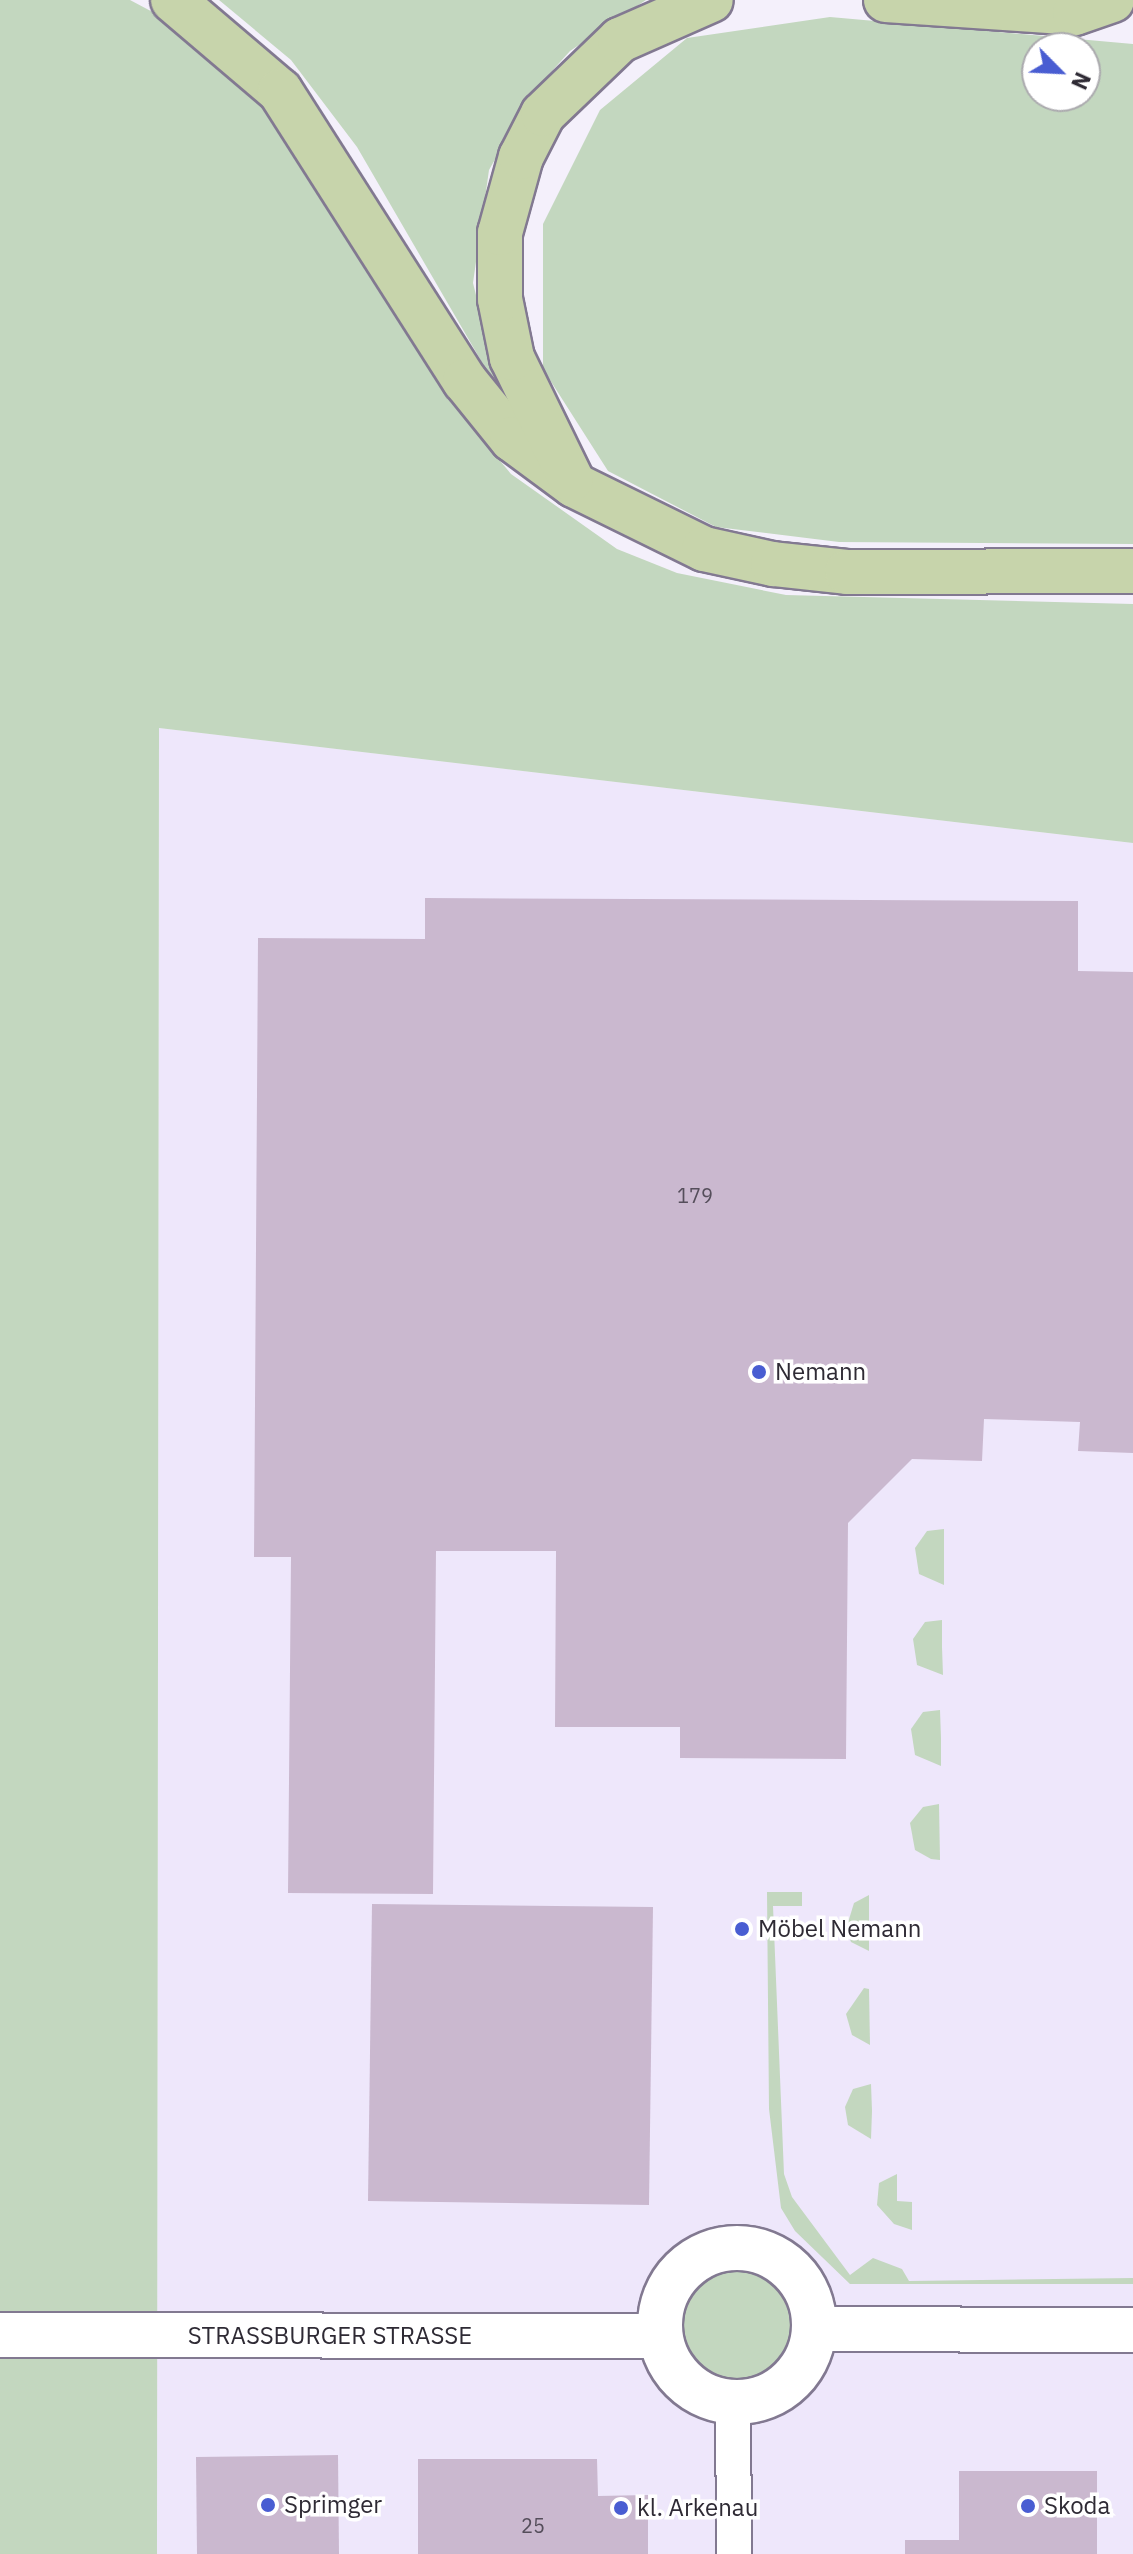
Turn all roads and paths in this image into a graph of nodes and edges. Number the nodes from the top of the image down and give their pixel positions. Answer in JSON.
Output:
{"nodes":[{"id":1,"x":173,"y":0,"type":"edge"},
{"id":2,"x":711,"y":0,"type":"edge"},
{"id":3,"x":886,"y":0,"type":"edge"},
{"id":4,"x":1112,"y":0,"type":"edge"},
{"id":5,"x":574,"y":485,"type":"junction"},
{"id":6,"x":1133,"y":571,"type":"edge"},
{"id":7,"x":815,"y":2329,"type":"junction"},
{"id":8,"x":1133,"y":2330,"type":"edge"},
{"id":9,"x":0,"y":2335,"type":"edge"},
{"id":10,"x":660,"y":2336,"type":"junction"},
{"id":11,"x":733,"y":2402,"type":"junction"},
{"id":12,"x":734,"y":2554,"type":"edge"}],
"edges":[{"from":1,"to":5,"type":"main road"},
{"from":2,"to":5,"type":"main road"},
{"from":3,"to":4,"type":"main road"},
{"from":5,"to":6,"type":"main road"},
{"from":7,"to":8,"type":"street"},
{"from":7,"to":10,"type":"street"},
{"from":7,"to":11,"type":"street"},
{"from":9,"to":10,"type":"street","name":"STRASSBURGER STRASSE"},
{"from":10,"to":11,"type":"street"},
{"from":11,"to":12,"type":"street"}]}
